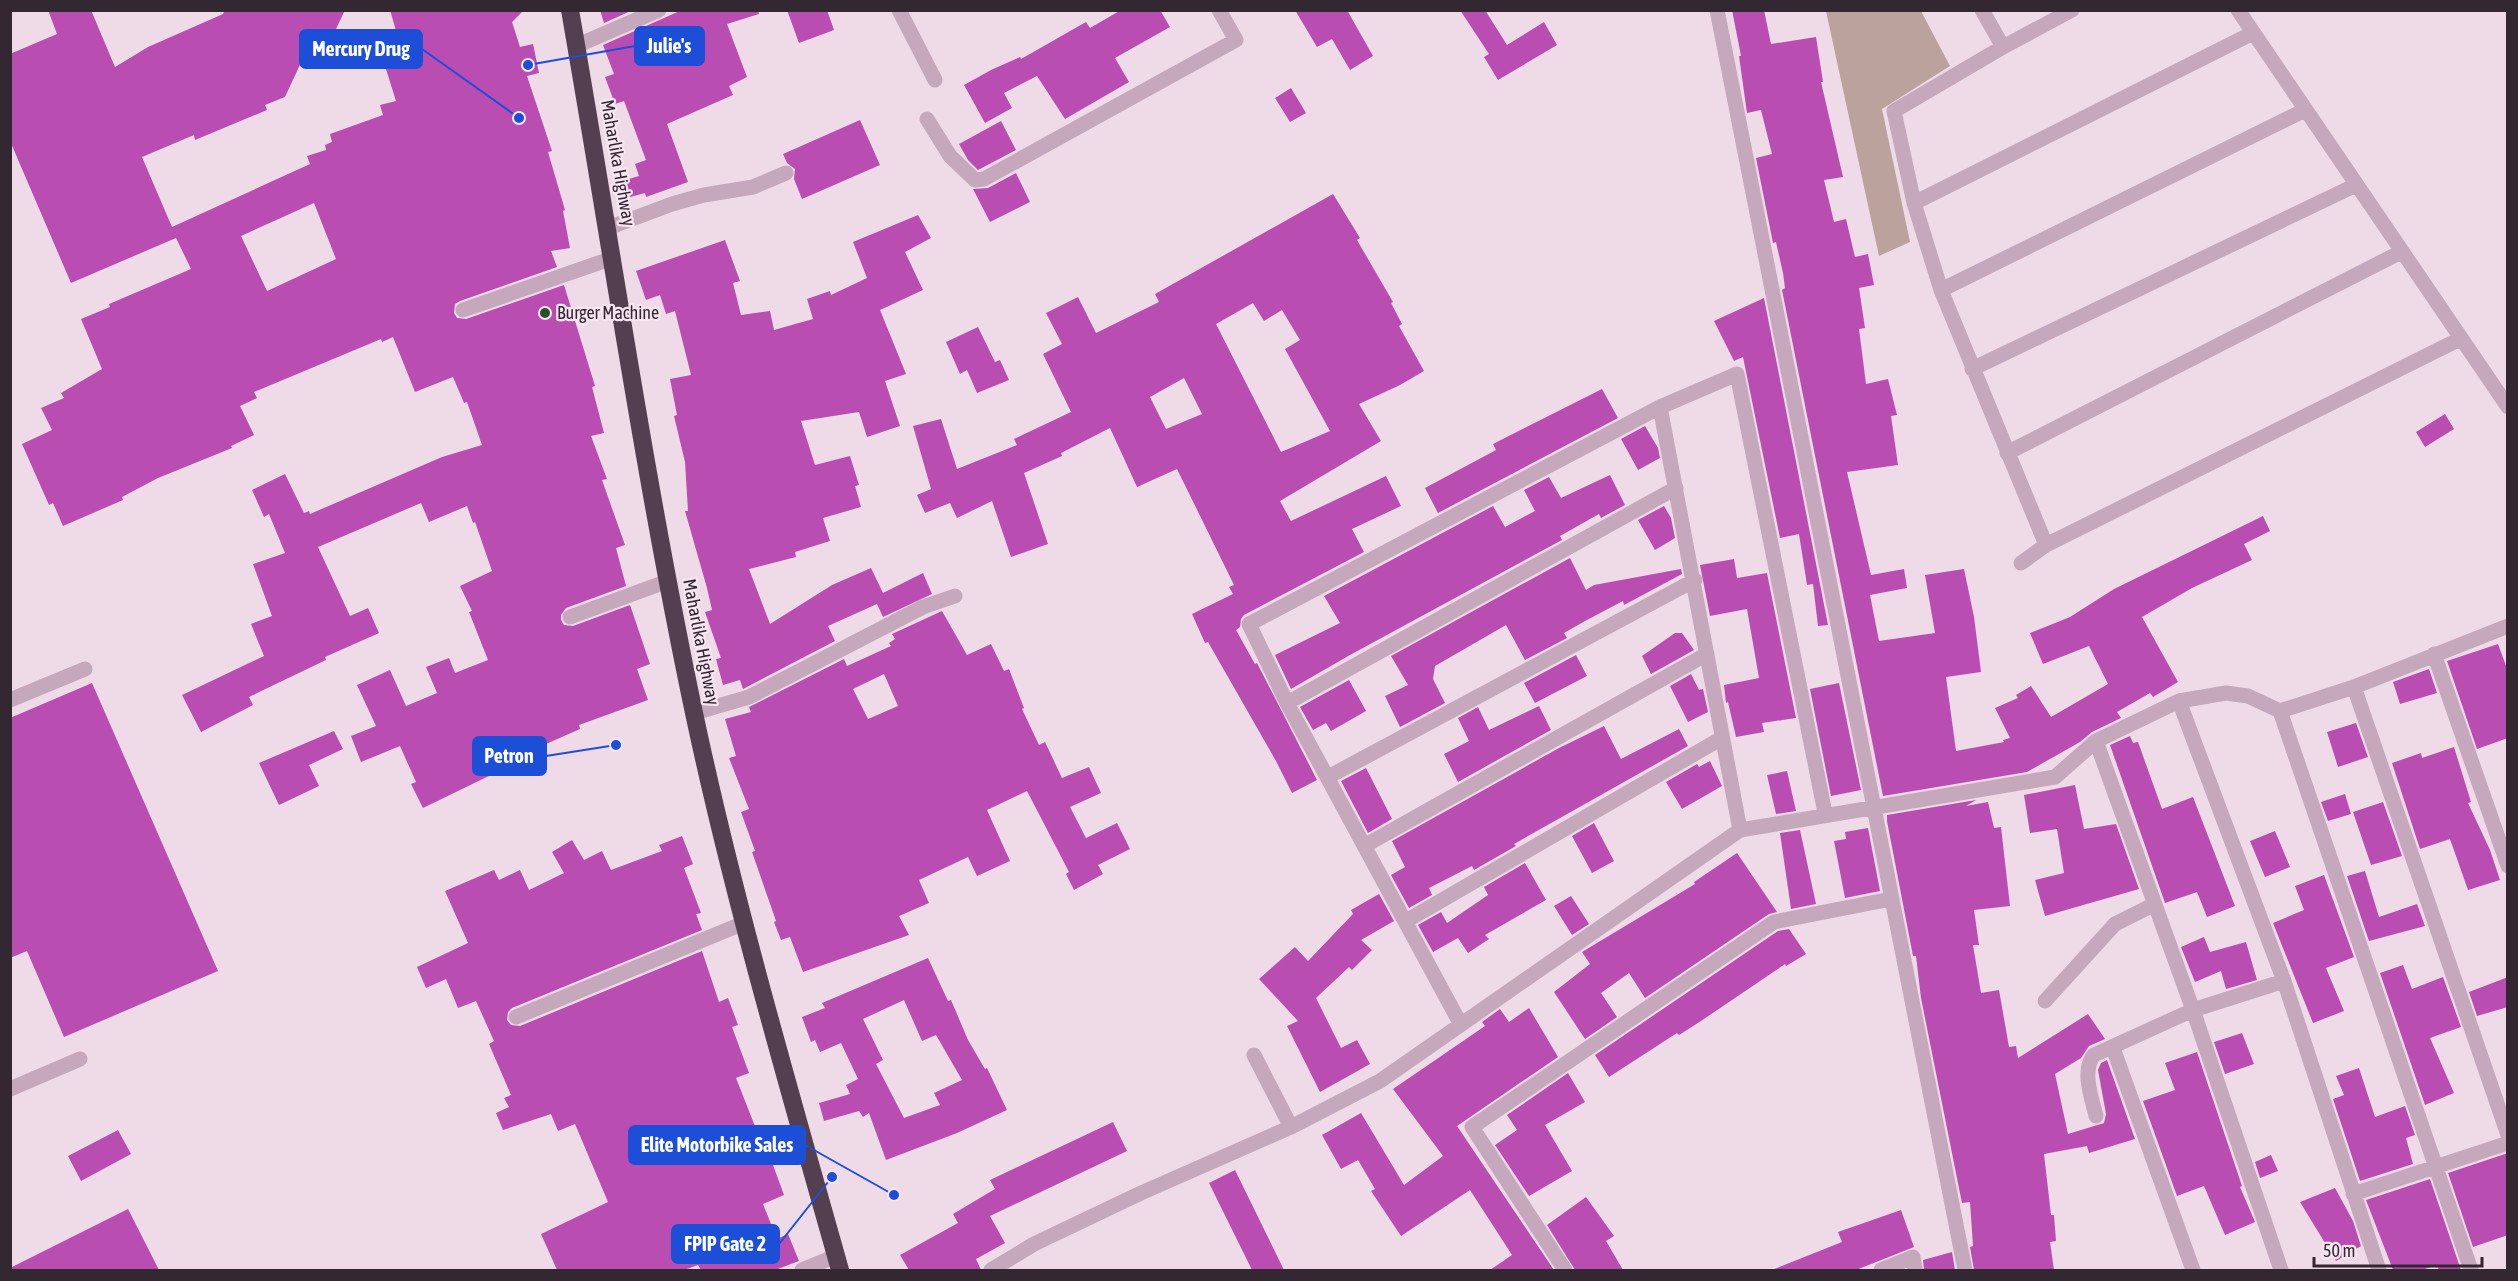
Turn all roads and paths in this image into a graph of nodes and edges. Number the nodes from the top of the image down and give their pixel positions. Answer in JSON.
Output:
{"nodes":[{"id":1,"x":570,"y":10,"type":"edge"},
{"id":2,"x":659,"y":10,"type":"edge"},
{"id":3,"x":899,"y":10,"type":"edge"},
{"id":4,"x":1219,"y":10,"type":"edge"},
{"id":5,"x":1717,"y":10,"type":"edge"},
{"id":6,"x":1982,"y":10,"type":"edge"},
{"id":7,"x":2072,"y":10,"type":"edge"},
{"id":8,"x":2238,"y":10,"type":"edge"},
{"id":9,"x":2253,"y":33,"type":"junction"},
{"id":10,"x":576,"y":46,"type":"junction"},
{"id":11,"x":2003,"y":47,"type":"junction"},
{"id":12,"x":935,"y":80,"type":"dead end"},
{"id":13,"x":2305,"y":110,"type":"junction"},
{"id":14,"x":927,"y":119,"type":"dead end"},
{"id":15,"x":786,"y":173,"type":"dead end"},
{"id":16,"x":2356,"y":185,"type":"junction"},
{"id":17,"x":1914,"y":203,"type":"junction"},
{"id":18,"x":608,"y":228,"type":"junction"},
{"id":19,"x":2401,"y":252,"type":"junction"},
{"id":20,"x":613,"y":258,"type":"junction"},
{"id":21,"x":1941,"y":290,"type":"junction"},
{"id":22,"x":463,"y":310,"type":"dead end"},
{"id":23,"x":2460,"y":339,"type":"junction"},
{"id":24,"x":1972,"y":369,"type":"junction"},
{"id":25,"x":1660,"y":407,"type":"junction"},
{"id":26,"x":2508,"y":407,"type":"edge"},
{"id":27,"x":2007,"y":453,"type":"junction"},
{"id":28,"x":1676,"y":488,"type":"junction"},
{"id":29,"x":2046,"y":545,"type":"junction"},
{"id":30,"x":2021,"y":563,"type":"dead end"},
{"id":31,"x":1695,"y":580,"type":"junction"},
{"id":32,"x":668,"y":581,"type":"junction"},
{"id":33,"x":955,"y":596,"type":"dead end"},
{"id":34,"x":570,"y":616,"type":"dead end"},
{"id":35,"x":2508,"y":626,"type":"edge"},
{"id":36,"x":1707,"y":654,"type":"junction"},
{"id":37,"x":2434,"y":654,"type":"junction"},
{"id":38,"x":84,"y":669,"type":"dead end"},
{"id":39,"x":2354,"y":687,"type":"junction"},
{"id":40,"x":10,"y":700,"type":"edge"},
{"id":41,"x":2178,"y":701,"type":"junction"},
{"id":42,"x":1287,"y":704,"type":"junction"},
{"id":43,"x":2280,"y":711,"type":"junction"},
{"id":44,"x":694,"y":713,"type":"junction"},
{"id":45,"x":1722,"y":738,"type":"junction"},
{"id":46,"x":2096,"y":741,"type":"junction"},
{"id":47,"x":1328,"y":777,"type":"junction"},
{"id":48,"x":1874,"y":807,"type":"junction"},
{"id":49,"x":1825,"y":813,"type":"junction"},
{"id":50,"x":1740,"y":830,"type":"junction"},
{"id":51,"x":1364,"y":846,"type":"junction"},
{"id":52,"x":2508,"y":866,"type":"edge"},
{"id":53,"x":1891,"y":899,"type":"junction"},
{"id":54,"x":2155,"y":904,"type":"junction"},
{"id":55,"x":1406,"y":921,"type":"junction"},
{"id":56,"x":744,"y":923,"type":"junction"},
{"id":57,"x":2284,"y":981,"type":"junction"},
{"id":58,"x":2045,"y":1001,"type":"dead end"},
{"id":59,"x":2193,"y":1010,"type":"junction"},
{"id":60,"x":516,"y":1017,"type":"dead end"},
{"id":61,"x":1460,"y":1023,"type":"junction"},
{"id":62,"x":2113,"y":1048,"type":"junction"},
{"id":63,"x":1254,"y":1054,"type":"dead end"},
{"id":64,"x":80,"y":1059,"type":"dead end"},
{"id":65,"x":10,"y":1089,"type":"edge"},
{"id":66,"x":2096,"y":1116,"type":"dead end"},
{"id":67,"x":1291,"y":1127,"type":"junction"},
{"id":68,"x":2508,"y":1135,"type":"edge"},
{"id":69,"x":2508,"y":1143,"type":"edge"},
{"id":70,"x":2436,"y":1166,"type":"junction"},
{"id":71,"x":2353,"y":1194,"type":"junction"},
{"id":72,"x":838,"y":1263,"type":"edge"},
{"id":73,"x":802,"y":1270,"type":"edge"},
{"id":74,"x":991,"y":1270,"type":"edge"},
{"id":75,"x":1565,"y":1270,"type":"edge"},
{"id":76,"x":1881,"y":1270,"type":"edge"},
{"id":77,"x":1915,"y":1270,"type":"edge"},
{"id":78,"x":1965,"y":1270,"type":"edge"},
{"id":79,"x":2193,"y":1270,"type":"edge"},
{"id":80,"x":2281,"y":1270,"type":"edge"},
{"id":81,"x":2379,"y":1270,"type":"edge"},
{"id":82,"x":2471,"y":1270,"type":"edge"}],
"edges":[{"from":1,"to":10,"type":"highway","name":"Maharlika Highway"},
{"from":2,"to":10,"type":"street"},
{"from":3,"to":12,"type":"street"},
{"from":4,"to":14,"type":"street"},
{"from":5,"to":48,"type":"street"},
{"from":6,"to":11,"type":"street"},
{"from":7,"to":11,"type":"street"},
{"from":8,"to":9,"type":"street"},
{"from":9,"to":13,"type":"street"},
{"from":9,"to":17,"type":"street"},
{"from":10,"to":18,"type":"highway","name":"Maharlika Highway"},
{"from":11,"to":17,"type":"street"},
{"from":13,"to":16,"type":"street"},
{"from":13,"to":21,"type":"street"},
{"from":15,"to":18,"type":"street"},
{"from":16,"to":19,"type":"street"},
{"from":16,"to":24,"type":"street"},
{"from":17,"to":21,"type":"street"},
{"from":18,"to":20,"type":"highway","name":"Maharlika Highway"},
{"from":19,"to":23,"type":"street"},
{"from":19,"to":27,"type":"street"},
{"from":20,"to":22,"type":"street"},
{"from":20,"to":32,"type":"highway","name":"Maharlika Highway"},
{"from":21,"to":24,"type":"street"},
{"from":23,"to":26,"type":"street"},
{"from":23,"to":29,"type":"street"},
{"from":24,"to":27,"type":"street"},
{"from":25,"to":28,"type":"street"},
{"from":25,"to":42,"type":"street"},
{"from":25,"to":49,"type":"street"},
{"from":27,"to":29,"type":"street"},
{"from":28,"to":31,"type":"street"},
{"from":28,"to":42,"type":"street"},
{"from":29,"to":30,"type":"street"},
{"from":31,"to":36,"type":"street"},
{"from":31,"to":47,"type":"street"},
{"from":32,"to":34,"type":"street"},
{"from":32,"to":44,"type":"highway","name":"Maharlika Highway"},
{"from":33,"to":44,"type":"street"},
{"from":35,"to":37,"type":"street"},
{"from":36,"to":45,"type":"street"},
{"from":36,"to":51,"type":"street"},
{"from":37,"to":39,"type":"street"},
{"from":37,"to":52,"type":"street"},
{"from":38,"to":40,"type":"street"},
{"from":39,"to":43,"type":"street"},
{"from":39,"to":68,"type":"street"},
{"from":41,"to":43,"type":"street"},
{"from":41,"to":46,"type":"street"},
{"from":41,"to":57,"type":"street"},
{"from":42,"to":47,"type":"street"},
{"from":43,"to":70,"type":"street"},
{"from":44,"to":56,"type":"highway","name":"Maharlika Highway"},
{"from":45,"to":50,"type":"street"},
{"from":45,"to":55,"type":"street"},
{"from":46,"to":48,"type":"street"},
{"from":46,"to":54,"type":"street"},
{"from":47,"to":51,"type":"street"},
{"from":48,"to":49,"type":"street"},
{"from":48,"to":53,"type":"street"},
{"from":49,"to":50,"type":"street"},
{"from":50,"to":61,"type":"street"},
{"from":51,"to":55,"type":"street"},
{"from":53,"to":75,"type":"street"},
{"from":53,"to":78,"type":"street"},
{"from":54,"to":58,"type":"street"},
{"from":54,"to":59,"type":"street"},
{"from":55,"to":61,"type":"street"},
{"from":56,"to":60,"type":"street"},
{"from":56,"to":72,"type":"highway","name":"Maharlika Highway"},
{"from":57,"to":59,"type":"street"},
{"from":57,"to":71,"type":"street"},
{"from":59,"to":62,"type":"street"},
{"from":59,"to":80,"type":"street"},
{"from":61,"to":67,"type":"street"},
{"from":62,"to":66,"type":"street"},
{"from":62,"to":79,"type":"street"},
{"from":63,"to":67,"type":"street"},
{"from":64,"to":65,"type":"street"},
{"from":67,"to":74,"type":"street"},
{"from":69,"to":70,"type":"street"},
{"from":70,"to":71,"type":"street"},
{"from":70,"to":82,"type":"street"},
{"from":71,"to":81,"type":"street"},
{"from":72,"to":73,"type":"street"},
{"from":76,"to":77,"type":"street"}]}
